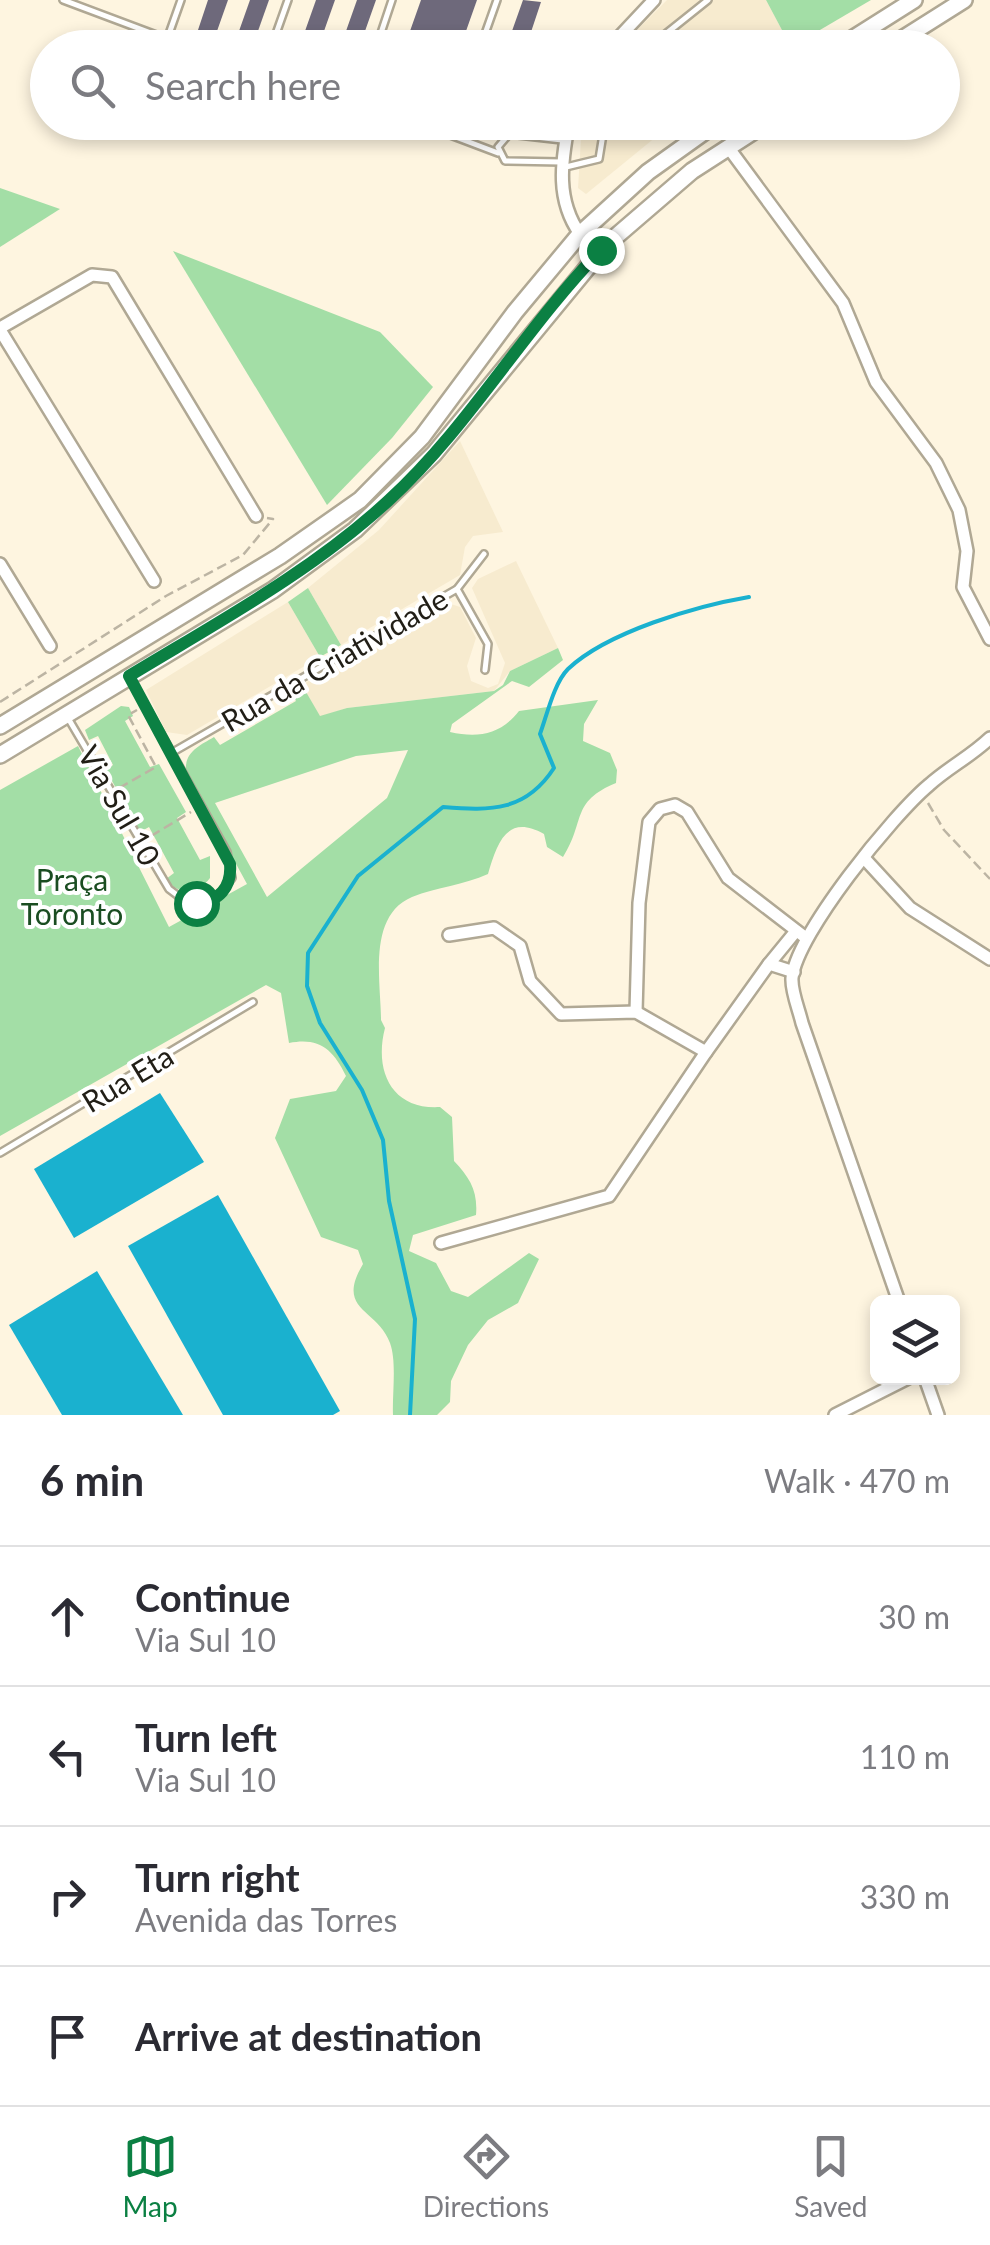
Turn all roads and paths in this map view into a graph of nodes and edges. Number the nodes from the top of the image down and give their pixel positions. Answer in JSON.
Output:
{"nodes":[{"id":1,"x":64,"y":0,"type":"edge"},
{"id":2,"x":181,"y":0,"type":"edge"},
{"id":3,"x":288,"y":0,"type":"edge"},
{"id":4,"x":392,"y":0,"type":"edge"},
{"id":5,"x":497,"y":0,"type":"edge"},
{"id":6,"x":654,"y":0,"type":"edge"},
{"id":7,"x":708,"y":0,"type":"edge"},
{"id":8,"x":914,"y":0,"type":"edge"},
{"id":9,"x":964,"y":0,"type":"edge"},
{"id":10,"x":76,"y":2,"type":"edge"},
{"id":11,"x":145,"y":30,"type":"edge"},
{"id":12,"x":170,"y":30,"type":"edge"},
{"id":13,"x":277,"y":30,"type":"edge"},
{"id":14,"x":382,"y":30,"type":"edge"},
{"id":15,"x":486,"y":30,"type":"edge"},
{"id":16,"x":626,"y":30,"type":"edge"},
{"id":17,"x":670,"y":30,"type":"edge"},
{"id":18,"x":866,"y":30,"type":"edge"},
{"id":19,"x":916,"y":30,"type":"edge"},
{"id":20,"x":464,"y":140,"type":"edge"},
{"id":21,"x":501,"y":140,"type":"edge"},
{"id":22,"x":566,"y":140,"type":"edge"},
{"id":23,"x":602,"y":140,"type":"edge"},
{"id":24,"x":693,"y":140,"type":"edge"},
{"id":25,"x":739,"y":140,"type":"edge"},
{"id":26,"x":728,"y":147,"type":"junction"},
{"id":27,"x":498,"y":153,"type":"junction"},
{"id":28,"x":563,"y":165,"type":"junction"},
{"id":29,"x":580,"y":234,"type":"junction"},
{"id":30,"x":0,"y":329,"type":"edge"},
{"id":31,"x":256,"y":516,"type":"joint"},
{"id":32,"x":484,"y":554,"type":"dead end"},
{"id":33,"x":0,"y":564,"type":"edge"},
{"id":34,"x":154,"y":581,"type":"dead end"},
{"id":35,"x":458,"y":589,"type":"junction"},
{"id":36,"x":990,"y":639,"type":"edge"},
{"id":37,"x":50,"y":646,"type":"dead end"},
{"id":38,"x":484,"y":670,"type":"dead end"},
{"id":39,"x":129,"y":676,"type":"junction"},
{"id":40,"x":0,"y":702,"type":"edge"},
{"id":41,"x":142,"y":706,"type":"junction"},
{"id":42,"x":66,"y":715,"type":"junction"},
{"id":43,"x":0,"y":726,"type":"edge"},
{"id":44,"x":990,"y":738,"type":"edge"},
{"id":45,"x":173,"y":752,"type":"junction"},
{"id":46,"x":0,"y":755,"type":"edge"},
{"id":47,"x":114,"y":791,"type":"junction"},
{"id":48,"x":922,"y":792,"type":"junction"},
{"id":49,"x":202,"y":805,"type":"junction"},
{"id":50,"x":142,"y":843,"type":"junction"},
{"id":51,"x":864,"y":858,"type":"junction"},
{"id":52,"x":990,"y":879,"type":"edge"},
{"id":53,"x":801,"y":934,"type":"junction"},
{"id":54,"x":449,"y":935,"type":"dead end"},
{"id":55,"x":990,"y":959,"type":"edge"},
{"id":56,"x":769,"y":964,"type":"junction"},
{"id":57,"x":794,"y":972,"type":"junction"},
{"id":58,"x":253,"y":1002,"type":"dead end"},
{"id":59,"x":636,"y":1012,"type":"junction"},
{"id":60,"x":706,"y":1052,"type":"junction"},
{"id":61,"x":0,"y":1154,"type":"edge"},
{"id":62,"x":441,"y":1243,"type":"dead end"},
{"id":63,"x":897,"y":1295,"type":"edge"},
{"id":64,"x":894,"y":1385,"type":"edge"},
{"id":65,"x":927,"y":1385,"type":"edge"},
{"id":66,"x":835,"y":1415,"type":"edge"},
{"id":67,"x":938,"y":1415,"type":"edge"}],
"edges":[{"from":1,"to":10,"type":"lane"},
{"from":2,"to":12,"type":"lane"},
{"from":3,"to":13,"type":"lane"},
{"from":4,"to":14,"type":"lane"},
{"from":5,"to":15,"type":"lane"},
{"from":6,"to":16,"type":"street"},
{"from":7,"to":17,"type":"lane"},
{"from":8,"to":18,"type":"main road"},
{"from":9,"to":19,"type":"main road"},
{"from":10,"to":11,"type":"lane"},
{"from":20,"to":27,"type":"lane"},
{"from":21,"to":27,"type":"lane"},
{"from":22,"to":28,"type":"street"},
{"from":23,"to":28,"type":"lane"},
{"from":24,"to":29,"type":"main road"},
{"from":25,"to":26,"type":"main road"},
{"from":26,"to":36,"type":"street"},
{"from":26,"to":39,"type":"main road"},
{"from":27,"to":28,"type":"lane"},
{"from":28,"to":29,"type":"street"},
{"from":29,"to":43,"type":"main road"},
{"from":30,"to":31,"type":"street"},
{"from":30,"to":34,"type":"street"},
{"from":31,"to":40,"type":"path"},
{"from":32,"to":35,"type":"lane","name":"Rua da Criatividade"},
{"from":33,"to":37,"type":"street"},
{"from":35,"to":38,"type":"lane"},
{"from":35,"to":45,"type":"lane","name":"Rua da Criatividade"},
{"from":39,"to":41,"type":"lane","name":"Via Sul 10"},
{"from":39,"to":42,"type":"main road"},
{"from":41,"to":45,"type":"lane","name":"Via Sul 10"},
{"from":41,"to":47,"type":"path"},
{"from":42,"to":46,"type":"main road"},
{"from":42,"to":47,"type":"lane","name":"Via Sul 10"},
{"from":44,"to":48,"type":"street"},
{"from":45,"to":49,"type":"lane","name":"Via Sul 10"},
{"from":47,"to":50,"type":"lane","name":"Via Sul 10"},
{"from":48,"to":51,"type":"street"},
{"from":48,"to":52,"type":"path"},
{"from":49,"to":50,"type":"path"},
{"from":49,"to":50,"type":"lane","name":"Via Sul 10"},
{"from":51,"to":53,"type":"street"},
{"from":51,"to":55,"type":"street"},
{"from":53,"to":56,"type":"street"},
{"from":53,"to":57,"type":"street"},
{"from":53,"to":59,"type":"street"},
{"from":54,"to":59,"type":"street"},
{"from":56,"to":57,"type":"street"},
{"from":56,"to":60,"type":"street"},
{"from":57,"to":63,"type":"street"},
{"from":58,"to":61,"type":"lane","name":"Rua Eta"},
{"from":59,"to":60,"type":"street"},
{"from":60,"to":62,"type":"street"},
{"from":64,"to":66,"type":"street"},
{"from":65,"to":67,"type":"street"}]}
